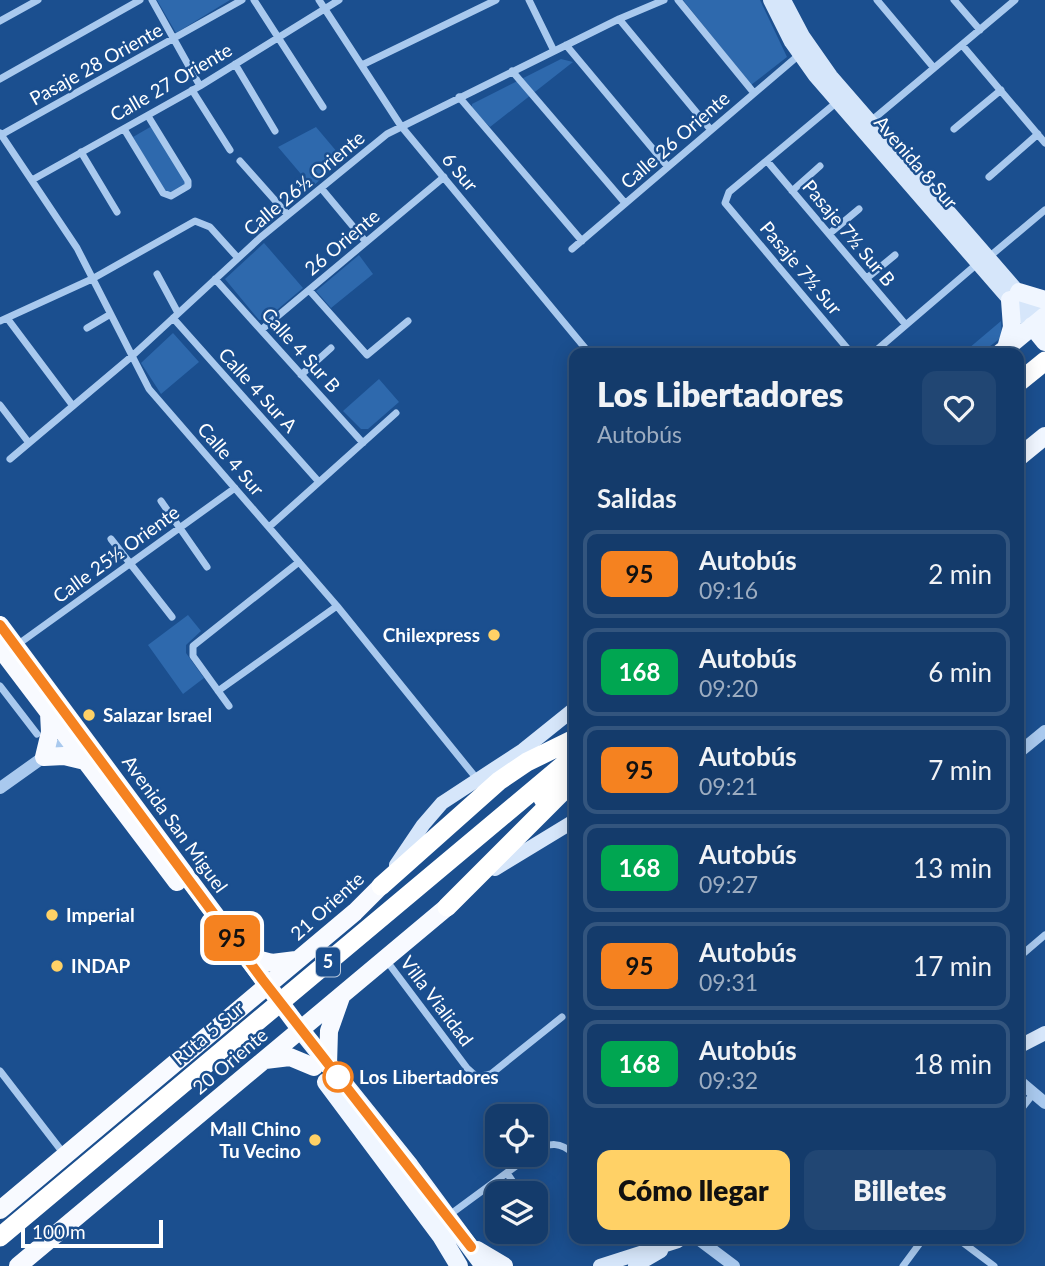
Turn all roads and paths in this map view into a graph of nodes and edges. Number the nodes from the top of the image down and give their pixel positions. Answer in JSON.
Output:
{"nodes":[{"id":1,"x":37,"y":0,"type":"edge"},
{"id":2,"x":140,"y":0,"type":"edge"},
{"id":3,"x":152,"y":0,"type":"edge"},
{"id":4,"x":242,"y":0,"type":"edge"},
{"id":5,"x":254,"y":0,"type":"edge"},
{"id":6,"x":338,"y":0,"type":"edge"},
{"id":7,"x":496,"y":0,"type":"edge"},
{"id":8,"x":528,"y":0,"type":"edge"},
{"id":9,"x":664,"y":0,"type":"edge"},
{"id":10,"x":678,"y":0,"type":"edge"},
{"id":11,"x":770,"y":0,"type":"edge"},
{"id":12,"x":784,"y":0,"type":"edge"},
{"id":13,"x":877,"y":0,"type":"edge"},
{"id":14,"x":954,"y":0,"type":"edge"},
{"id":15,"x":1015,"y":0,"type":"edge"},
{"id":16,"x":321,"y":4,"type":"edge"},
{"id":17,"x":619,"y":19,"type":"junction"},
{"id":18,"x":0,"y":21,"type":"edge"},
{"id":19,"x":980,"y":30,"type":"junction"},
{"id":20,"x":277,"y":37,"type":"junction"},
{"id":21,"x":173,"y":39,"type":"junction"},
{"id":22,"x":566,"y":45,"type":"junction"},
{"id":23,"x":962,"y":45,"type":"junction"},
{"id":24,"x":554,"y":51,"type":"junction"},
{"id":25,"x":799,"y":55,"type":"junction"},
{"id":26,"x":235,"y":64,"type":"junction"},
{"id":27,"x":362,"y":65,"type":"junction"},
{"id":28,"x":934,"y":68,"type":"junction"},
{"id":29,"x":512,"y":71,"type":"junction"},
{"id":30,"x":0,"y":79,"type":"edge"},
{"id":31,"x":196,"y":88,"type":"junction"},
{"id":32,"x":1001,"y":90,"type":"junction"},
{"id":33,"x":754,"y":93,"type":"junction"},
{"id":34,"x":459,"y":97,"type":"junction"},
{"id":35,"x":837,"y":102,"type":"junction"},
{"id":36,"x":323,"y":107,"type":"dead end"},
{"id":37,"x":148,"y":116,"type":"junction"},
{"id":38,"x":870,"y":121,"type":"junction"},
{"id":39,"x":401,"y":126,"type":"junction"},
{"id":40,"x":124,"y":129,"type":"junction"},
{"id":41,"x":954,"y":129,"type":"dead end"},
{"id":42,"x":711,"y":130,"type":"junction"},
{"id":43,"x":275,"y":131,"type":"dead end"},
{"id":44,"x":1,"y":134,"type":"edge"},
{"id":45,"x":1038,"y":134,"type":"junction"},
{"id":46,"x":1045,"y":143,"type":"edge"},
{"id":47,"x":230,"y":150,"type":"dead end"},
{"id":48,"x":81,"y":152,"type":"junction"},
{"id":49,"x":240,"y":161,"type":"dead end"},
{"id":50,"x":767,"y":161,"type":"junction"},
{"id":51,"x":820,"y":166,"type":"dead end"},
{"id":52,"x":668,"y":167,"type":"junction"},
{"id":53,"x":444,"y":177,"type":"junction"},
{"id":54,"x":989,"y":177,"type":"dead end"},
{"id":55,"x":32,"y":180,"type":"junction"},
{"id":56,"x":321,"y":188,"type":"junction"},
{"id":57,"x":792,"y":191,"type":"junction"},
{"id":58,"x":625,"y":203,"type":"junction"},
{"id":59,"x":859,"y":209,"type":"dead end"},
{"id":60,"x":1045,"y":211,"type":"edge"},
{"id":61,"x":117,"y":212,"type":"dead end"},
{"id":62,"x":288,"y":215,"type":"junction"},
{"id":63,"x":829,"y":234,"type":"junction"},
{"id":64,"x":582,"y":241,"type":"junction"},
{"id":65,"x":366,"y":242,"type":"junction"},
{"id":66,"x":572,"y":249,"type":"dead end"},
{"id":67,"x":895,"y":255,"type":"dead end"},
{"id":68,"x":238,"y":258,"type":"junction"},
{"id":69,"x":983,"y":261,"type":"junction"},
{"id":70,"x":158,"y":274,"type":"dead end"},
{"id":71,"x":867,"y":278,"type":"junction"},
{"id":72,"x":92,"y":279,"type":"junction"},
{"id":73,"x":215,"y":279,"type":"junction"},
{"id":74,"x":309,"y":290,"type":"junction"},
{"id":75,"x":1015,"y":296,"type":"junction"},
{"id":76,"x":1045,"y":300,"type":"edge"},
{"id":77,"x":109,"y":315,"type":"junction"},
{"id":78,"x":175,"y":315,"type":"junction"},
{"id":79,"x":4,"y":319,"type":"edge"},
{"id":80,"x":408,"y":321,"type":"dead end"},
{"id":81,"x":1041,"y":321,"type":"edge"},
{"id":82,"x":906,"y":325,"type":"junction"},
{"id":83,"x":87,"y":328,"type":"dead end"},
{"id":84,"x":261,"y":330,"type":"junction"},
{"id":85,"x":1045,"y":342,"type":"edge"},
{"id":86,"x":331,"y":348,"type":"dead end"},
{"id":87,"x":585,"y":348,"type":"edge"},
{"id":88,"x":847,"y":348,"type":"edge"},
{"id":89,"x":879,"y":348,"type":"edge"},
{"id":90,"x":1004,"y":348,"type":"edge"},
{"id":91,"x":1007,"y":348,"type":"edge"},
{"id":92,"x":131,"y":357,"type":"junction"},
{"id":93,"x":1045,"y":361,"type":"edge"},
{"id":94,"x":301,"y":375,"type":"junction"},
{"id":95,"x":1045,"y":377,"type":"edge"},
{"id":96,"x":1024,"y":378,"type":"edge"},
{"id":97,"x":1024,"y":395,"type":"edge"},
{"id":98,"x":0,"y":405,"type":"edge"},
{"id":99,"x":73,"y":405,"type":"junction"},
{"id":100,"x":396,"y":413,"type":"dead end"},
{"id":101,"x":1045,"y":436,"type":"edge"},
{"id":102,"x":29,"y":443,"type":"junction"},
{"id":103,"x":363,"y":443,"type":"junction"},
{"id":104,"x":1024,"y":453,"type":"edge"},
{"id":105,"x":10,"y":459,"type":"dead end"},
{"id":106,"x":319,"y":482,"type":"junction"},
{"id":107,"x":235,"y":488,"type":"junction"},
{"id":108,"x":161,"y":501,"type":"dead end"},
{"id":109,"x":269,"y":527,"type":"junction"},
{"id":110,"x":180,"y":528,"type":"junction"},
{"id":111,"x":111,"y":538,"type":"dead end"},
{"id":112,"x":299,"y":562,"type":"junction"},
{"id":113,"x":131,"y":563,"type":"junction"},
{"id":114,"x":207,"y":567,"type":"dead end"},
{"id":115,"x":337,"y":606,"type":"junction"},
{"id":116,"x":172,"y":617,"type":"dead end"},
{"id":117,"x":0,"y":625,"type":"edge"},
{"id":118,"x":8,"y":647,"type":"edge"},
{"id":119,"x":0,"y":685,"type":"edge"},
{"id":120,"x":218,"y":691,"type":"junction"},
{"id":121,"x":229,"y":706,"type":"dead end"},
{"id":122,"x":57,"y":713,"type":"junction"},
{"id":123,"x":569,"y":713,"type":"edge"},
{"id":124,"x":1045,"y":731,"type":"edge"},
{"id":125,"x":37,"y":734,"type":"dead end"},
{"id":126,"x":69,"y":739,"type":"junction"},
{"id":127,"x":569,"y":741,"type":"edge"},
{"id":128,"x":1024,"y":748,"type":"edge"},
{"id":129,"x":88,"y":753,"type":"junction"},
{"id":130,"x":44,"y":757,"type":"junction"},
{"id":131,"x":569,"y":759,"type":"edge"},
{"id":132,"x":477,"y":779,"type":"junction"},
{"id":133,"x":569,"y":779,"type":"edge"},
{"id":134,"x":569,"y":780,"type":"edge"},
{"id":135,"x":0,"y":788,"type":"edge"},
{"id":136,"x":569,"y":824,"type":"edge"},
{"id":137,"x":381,"y":886,"type":"junction"},
{"id":138,"x":447,"y":907,"type":"junction"},
{"id":139,"x":1045,"y":935,"type":"edge"},
{"id":140,"x":1024,"y":953,"type":"edge"},
{"id":141,"x":245,"y":956,"type":"junction"},
{"id":142,"x":385,"y":958,"type":"junction"},
{"id":143,"x":298,"y":960,"type":"junction"},
{"id":144,"x":266,"y":993,"type":"junction"},
{"id":145,"x":342,"y":995,"type":"junction"},
{"id":146,"x":562,"y":1017,"type":"dead end"},
{"id":147,"x":293,"y":1029,"type":"junction"},
{"id":148,"x":1045,"y":1033,"type":"edge"},
{"id":149,"x":1024,"y":1044,"type":"edge"},
{"id":150,"x":262,"y":1062,"type":"junction"},
{"id":151,"x":321,"y":1066,"type":"junction"},
{"id":152,"x":0,"y":1071,"type":"edge"},
{"id":153,"x":1024,"y":1086,"type":"edge"},
{"id":154,"x":1033,"y":1094,"type":"junction"},
{"id":155,"x":1045,"y":1103,"type":"edge"},
{"id":156,"x":1024,"y":1105,"type":"edge"},
{"id":157,"x":548,"y":1145,"type":"edge"},
{"id":158,"x":569,"y":1151,"type":"edge"},
{"id":159,"x":65,"y":1155,"type":"junction"},
{"id":160,"x":514,"y":1167,"type":"edge"},
{"id":161,"x":507,"y":1172,"type":"junction"},
{"id":162,"x":513,"y":1181,"type":"edge"},
{"id":163,"x":0,"y":1210,"type":"edge"},
{"id":164,"x":450,"y":1215,"type":"junction"},
{"id":165,"x":0,"y":1237,"type":"edge"},
{"id":166,"x":668,"y":1244,"type":"edge"},
{"id":167,"x":673,"y":1244,"type":"edge"},
{"id":168,"x":704,"y":1244,"type":"edge"},
{"id":169,"x":919,"y":1244,"type":"edge"},
{"id":170,"x":965,"y":1244,"type":"edge"},
{"id":171,"x":471,"y":1247,"type":"junction"},
{"id":172,"x":0,"y":1254,"type":"edge"},
{"id":173,"x":727,"y":1264,"type":"edge"},
{"id":174,"x":483,"y":1265,"type":"edge"},
{"id":175,"x":18,"y":1266,"type":"edge"},
{"id":176,"x":459,"y":1266,"type":"edge"},
{"id":177,"x":504,"y":1266,"type":"edge"},
{"id":178,"x":515,"y":1266,"type":"edge"},
{"id":179,"x":600,"y":1266,"type":"edge"},
{"id":180,"x":635,"y":1266,"type":"edge"},
{"id":181,"x":902,"y":1266,"type":"edge"},
{"id":182,"x":994,"y":1266,"type":"edge"}],
"edges":[{"from":1,"to":18,"type":"street"},
{"from":2,"to":30,"type":"street"},
{"from":3,"to":21,"type":"street"},
{"from":4,"to":21,"type":"street","name":"Pasaje 28 Oriente"},
{"from":5,"to":20,"type":"street"},
{"from":6,"to":16,"type":"street","name":"Calle 27 Oriente"},
{"from":7,"to":27,"type":"street"},
{"from":8,"to":24,"type":"street"},
{"from":9,"to":17,"type":"street","name":"Calle 26½ Oriente"},
{"from":10,"to":33,"type":"street"},
{"from":11,"to":25,"type":"main road","name":"Avenida 8 Sur"},
{"from":12,"to":38,"type":"main road","name":"Avenida 8 Sur"},
{"from":13,"to":28,"type":"street"},
{"from":14,"to":19,"type":"street"},
{"from":15,"to":19,"type":"street"},
{"from":16,"to":20,"type":"street","name":"Calle 27 Oriente"},
{"from":16,"to":27,"type":"street","name":"6 Sur"},
{"from":17,"to":22,"type":"street","name":"Calle 26½ Oriente"},
{"from":17,"to":42,"type":"street"},
{"from":19,"to":23,"type":"street"},
{"from":20,"to":26,"type":"street","name":"Calle 27 Oriente"},
{"from":20,"to":36,"type":"street"},
{"from":21,"to":31,"type":"street"},
{"from":21,"to":44,"type":"street","name":"Pasaje 28 Oriente"},
{"from":22,"to":24,"type":"street","name":"Calle 26½ Oriente"},
{"from":22,"to":52,"type":"street"},
{"from":23,"to":28,"type":"street"},
{"from":23,"to":32,"type":"street"},
{"from":24,"to":29,"type":"street","name":"Calle 26½ Oriente"},
{"from":25,"to":33,"type":"street","name":"Calle 26 Oriente"},
{"from":25,"to":35,"type":"main road","name":"Avenida 8 Sur"},
{"from":26,"to":31,"type":"street","name":"Calle 27 Oriente"},
{"from":26,"to":43,"type":"street"},
{"from":27,"to":39,"type":"street","name":"6 Sur"},
{"from":28,"to":38,"type":"street"},
{"from":29,"to":34,"type":"street","name":"Calle 26½ Oriente"},
{"from":29,"to":58,"type":"street"},
{"from":31,"to":37,"type":"street","name":"Calle 27 Oriente"},
{"from":31,"to":47,"type":"street"},
{"from":32,"to":41,"type":"street"},
{"from":32,"to":45,"type":"street"},
{"from":33,"to":42,"type":"street","name":"Calle 26 Oriente"},
{"from":34,"to":39,"type":"street","name":"Calle 26½ Oriente"},
{"from":34,"to":64,"type":"street"},
{"from":35,"to":50,"type":"street"},
{"from":35,"to":69,"type":"main road","name":"Avenida 8 Sur"},
{"from":37,"to":40,"type":"street","name":"Calle 27 Oriente"},
{"from":37,"to":40,"type":"street"},
{"from":38,"to":69,"type":"main road","name":"Avenida 8 Sur"},
{"from":39,"to":53,"type":"street","name":"6 Sur"},
{"from":39,"to":56,"type":"street","name":"Calle 26½ Oriente"},
{"from":40,"to":48,"type":"street","name":"Calle 27 Oriente"},
{"from":42,"to":52,"type":"street","name":"Calle 26 Oriente"},
{"from":44,"to":55,"type":"street","name":"Calle 4 Sur"},
{"from":45,"to":46,"type":"street"},
{"from":45,"to":54,"type":"street"},
{"from":48,"to":55,"type":"street","name":"Calle 27 Oriente"},
{"from":48,"to":61,"type":"street"},
{"from":49,"to":62,"type":"street"},
{"from":50,"to":57,"type":"street","name":"Pasaje 7½ Sur B"},
{"from":50,"to":88,"type":"street","name":"Pasaje 7½ Sur"},
{"from":51,"to":57,"type":"street"},
{"from":52,"to":58,"type":"street","name":"Calle 26 Oriente"},
{"from":53,"to":65,"type":"street","name":"26 Oriente"},
{"from":53,"to":87,"type":"street","name":"6 Sur"},
{"from":55,"to":72,"type":"street","name":"Calle 4 Sur"},
{"from":56,"to":62,"type":"street","name":"Calle 26½ Oriente"},
{"from":56,"to":65,"type":"street"},
{"from":57,"to":63,"type":"street","name":"Pasaje 7½ Sur B"},
{"from":58,"to":64,"type":"street","name":"Calle 26 Oriente"},
{"from":59,"to":63,"type":"street"},
{"from":60,"to":69,"type":"street"},
{"from":62,"to":68,"type":"street","name":"Calle 26½ Oriente"},
{"from":63,"to":71,"type":"street","name":"Pasaje 7½ Sur B"},
{"from":64,"to":66,"type":"street","name":"Calle 26 Oriente"},
{"from":65,"to":74,"type":"street","name":"26 Oriente"},
{"from":67,"to":71,"type":"street"},
{"from":68,"to":72,"type":"street"},
{"from":68,"to":73,"type":"street","name":"Calle 26½ Oriente"},
{"from":69,"to":75,"type":"main road","name":"Avenida 8 Sur"},
{"from":69,"to":82,"type":"street"},
{"from":70,"to":78,"type":"street","name":"Calle 4 Sur A"},
{"from":71,"to":82,"type":"street","name":"Pasaje 7½ Sur B"},
{"from":72,"to":77,"type":"street","name":"Calle 4 Sur"},
{"from":72,"to":79,"type":"street"},
{"from":73,"to":78,"type":"street","name":"Calle 26½ Oriente"},
{"from":73,"to":84,"type":"street","name":"Calle 4 Sur B"},
{"from":74,"to":80,"type":"street"},
{"from":74,"to":84,"type":"street","name":"26 Oriente"},
{"from":75,"to":76,"type":"main road"},
{"from":75,"to":81,"type":"main road","name":"Avenida 8 Sur"},
{"from":75,"to":90,"type":"main road"},
{"from":77,"to":83,"type":"street"},
{"from":77,"to":92,"type":"street","name":"Calle 4 Sur"},
{"from":78,"to":92,"type":"street","name":"Calle 26½ Oriente"},
{"from":78,"to":106,"type":"street","name":"Calle 4 Sur A"},
{"from":79,"to":99,"type":"street"},
{"from":81,"to":85,"type":"main road","name":"Avenida 8 Sur"},
{"from":81,"to":91,"type":"main road"},
{"from":82,"to":89,"type":"street"},
{"from":84,"to":94,"type":"street","name":"Calle 4 Sur B"},
{"from":86,"to":94,"type":"street"},
{"from":92,"to":99,"type":"street","name":"Calle 26½ Oriente"},
{"from":92,"to":107,"type":"street","name":"Calle 4 Sur"},
{"from":93,"to":96,"type":"highway"},
{"from":94,"to":103,"type":"street","name":"Calle 4 Sur B"},
{"from":95,"to":97,"type":"highway"},
{"from":98,"to":102,"type":"street"},
{"from":99,"to":102,"type":"street","name":"Calle 26½ Oriente"},
{"from":100,"to":103,"type":"street"},
{"from":101,"to":104,"type":"main road"},
{"from":102,"to":105,"type":"street","name":"Calle 26½ Oriente"},
{"from":103,"to":106,"type":"street"},
{"from":106,"to":109,"type":"street"},
{"from":107,"to":109,"type":"street","name":"Calle 4 Sur"},
{"from":107,"to":110,"type":"street","name":"Calle 25½ Oriente"},
{"from":108,"to":110,"type":"street"},
{"from":109,"to":112,"type":"street","name":"Calle 4 Sur"},
{"from":110,"to":113,"type":"street","name":"Calle 25½ Oriente"},
{"from":110,"to":114,"type":"street"},
{"from":111,"to":113,"type":"street"},
{"from":112,"to":115,"type":"street","name":"Calle 4 Sur"},
{"from":112,"to":120,"type":"street"},
{"from":113,"to":116,"type":"street"},
{"from":113,"to":118,"type":"street","name":"Calle 25½ Oriente"},
{"from":115,"to":120,"type":"street"},
{"from":115,"to":132,"type":"street","name":"Calle 4 Sur"},
{"from":117,"to":118,"type":"highway","name":"Avenida San Miguel"},
{"from":118,"to":122,"type":"highway","name":"Avenida San Miguel"},
{"from":119,"to":125,"type":"street"},
{"from":120,"to":121,"type":"street"},
{"from":122,"to":126,"type":"highway"},
{"from":122,"to":129,"type":"highway","name":"Avenida San Miguel"},
{"from":122,"to":130,"type":"highway"},
{"from":123,"to":132,"type":"main road","name":"21 Oriente"},
{"from":124,"to":128,"type":"street"},
{"from":126,"to":129,"type":"highway"},
{"from":126,"to":130,"type":"street"},
{"from":127,"to":137,"type":"highway"},
{"from":129,"to":130,"type":"highway"},
{"from":129,"to":141,"type":"highway","name":"Avenida San Miguel"},
{"from":129,"to":144,"type":"highway","name":"Avenida San Miguel"},
{"from":130,"to":135,"type":"street"},
{"from":131,"to":165,"type":"highway","name":"Ruta 5 Sur","number":"5"},
{"from":132,"to":137,"type":"main road","name":"21 Oriente"},
{"from":133,"to":172,"type":"highway","name":"Ruta 5 Sur","number":"5"},
{"from":134,"to":138,"type":"highway"},
{"from":136,"to":138,"type":"main road","name":"20 Oriente"},
{"from":137,"to":143,"type":"highway","name":"21 Oriente"},
{"from":138,"to":142,"type":"highway","name":"20 Oriente"},
{"from":139,"to":140,"type":"street"},
{"from":141,"to":143,"type":"highway"},
{"from":141,"to":144,"type":"highway","name":"Avenida San Miguel"},
{"from":142,"to":145,"type":"highway","name":"20 Oriente"},
{"from":142,"to":146,"type":"street","name":"Villa Vialidad"},
{"from":143,"to":144,"type":"highway","name":"21 Oriente"},
{"from":144,"to":147,"type":"highway","name":"Avenida San Miguel"},
{"from":144,"to":159,"type":"highway","name":"21 Oriente"},
{"from":145,"to":147,"type":"highway","name":"20 Oriente"},
{"from":145,"to":151,"type":"highway"},
{"from":147,"to":150,"type":"highway","name":"20 Oriente"},
{"from":147,"to":151,"type":"main road","name":"Avenida San Miguel"},
{"from":148,"to":149,"type":"main road"},
{"from":150,"to":151,"type":"highway"},
{"from":150,"to":175,"type":"highway","name":"20 Oriente"},
{"from":151,"to":164,"type":"main road","name":"Avenida San Miguel"},
{"from":151,"to":176,"type":"main road","name":"Avenida San Miguel"},
{"from":152,"to":159,"type":"street"},
{"from":153,"to":154,"type":"street"},
{"from":154,"to":155,"type":"street"},
{"from":154,"to":156,"type":"street"},
{"from":157,"to":158,"type":"street"},
{"from":159,"to":163,"type":"highway","name":"21 Oriente"},
{"from":160,"to":161,"type":"street"},
{"from":161,"to":162,"type":"street"},
{"from":161,"to":164,"type":"street"},
{"from":164,"to":171,"type":"main road","name":"Avenida San Miguel"},
{"from":164,"to":178,"type":"street"},
{"from":166,"to":179,"type":"main road"},
{"from":167,"to":180,"type":"main road"},
{"from":168,"to":173,"type":"street"},
{"from":169,"to":181,"type":"street"},
{"from":170,"to":182,"type":"street"},
{"from":171,"to":174,"type":"main road","name":"Avenida San Miguel"},
{"from":171,"to":177,"type":"main road"}]}
